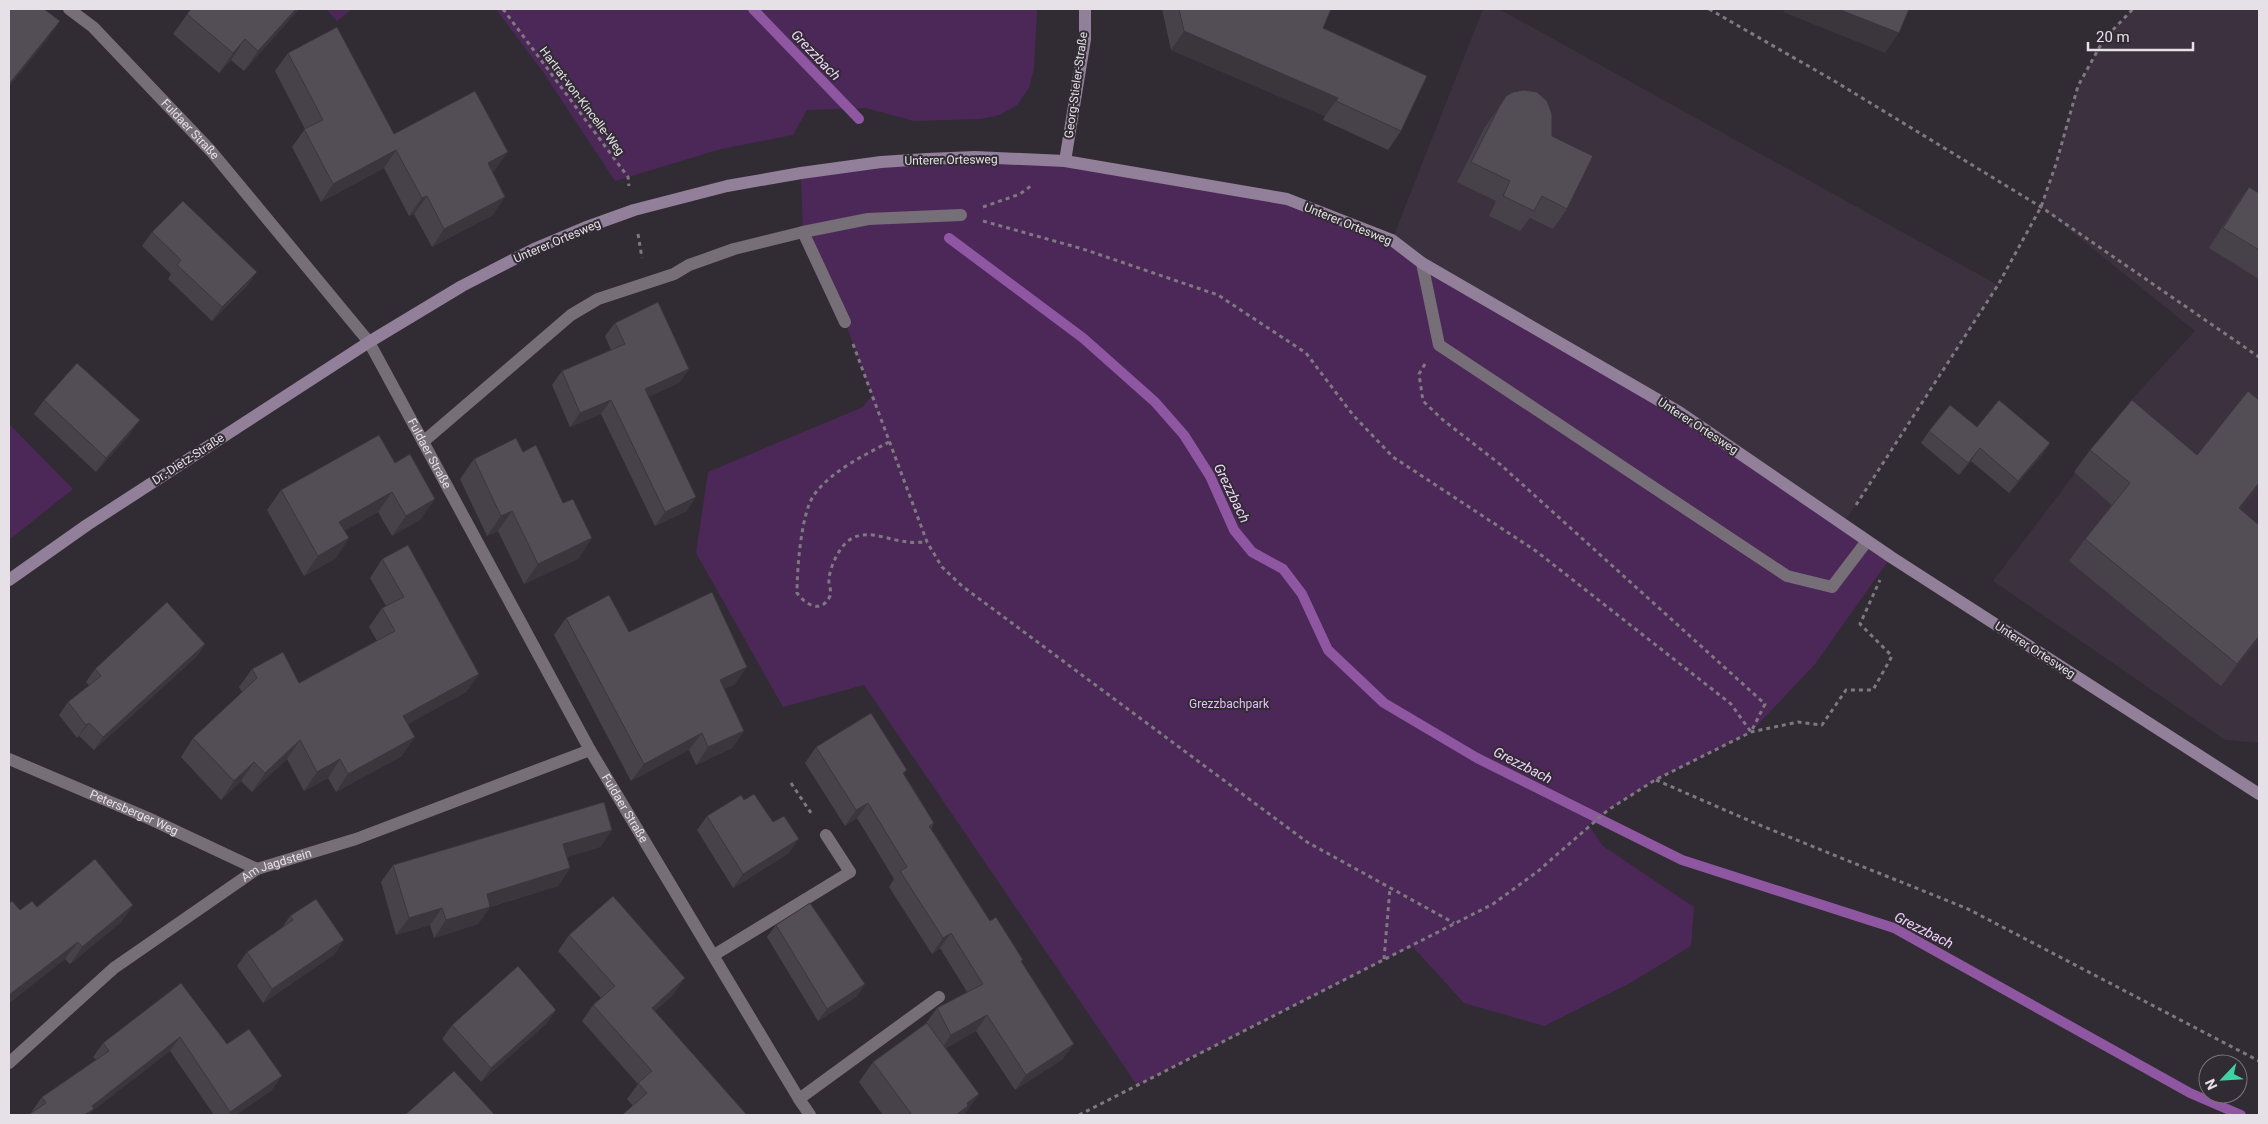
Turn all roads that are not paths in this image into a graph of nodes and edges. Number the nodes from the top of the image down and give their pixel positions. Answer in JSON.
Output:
{"nodes":[{"id":1,"x":69,"y":9,"type":"edge"},
{"id":2,"x":1085,"y":9,"type":"edge"},
{"id":3,"x":1064,"y":161,"type":"junction"},
{"id":4,"x":961,"y":214,"type":"road end"},
{"id":5,"x":804,"y":232,"type":"junction"},
{"id":6,"x":1422,"y":263,"type":"junction"},
{"id":7,"x":846,"y":322,"type":"road end"},
{"id":8,"x":369,"y":342,"type":"junction"},
{"id":9,"x":423,"y":442,"type":"junction"},
{"id":10,"x":1867,"y":541,"type":"junction"},
{"id":11,"x":9,"y":580,"type":"edge"},
{"id":12,"x":590,"y":750,"type":"junction"},
{"id":13,"x":9,"y":760,"type":"edge"},
{"id":14,"x":2259,"y":794,"type":"edge"},
{"id":15,"x":826,"y":835,"type":"road end"},
{"id":16,"x":258,"y":869,"type":"junction"},
{"id":17,"x":714,"y":955,"type":"junction"},
{"id":18,"x":939,"y":997,"type":"dead end"},
{"id":19,"x":9,"y":1063,"type":"edge"},
{"id":20,"x":798,"y":1099,"type":"junction"},
{"id":21,"x":810,"y":1115,"type":"edge"}],
"edges":[{"from":1,"to":8,"type":"street","name":"Fuldaer Straße"},
{"from":2,"to":3,"type":"main road","name":"Georg-Stieler-Straße"},
{"from":3,"to":6,"type":"main road","name":"Unterer Ortesweg"},
{"from":3,"to":8,"type":"main road","name":"Unterer Ortesweg"},
{"from":4,"to":5,"type":"street"},
{"from":5,"to":7,"type":"street"},
{"from":5,"to":9,"type":"street"},
{"from":6,"to":10,"type":"main road","name":"Unterer Ortesweg"},
{"from":6,"to":10,"type":"street"},
{"from":8,"to":9,"type":"street","name":"Fuldaer Straße"},
{"from":8,"to":11,"type":"main road","name":"Dr.-Dietz-Straße"},
{"from":9,"to":12,"type":"street","name":"Fuldaer Straße"},
{"from":10,"to":14,"type":"main road","name":"Unterer Ortesweg"},
{"from":12,"to":16,"type":"street","name":"Am Jagdstein"},
{"from":12,"to":17,"type":"street","name":"Fuldaer Straße"},
{"from":13,"to":16,"type":"street","name":"Petersberger Weg"},
{"from":15,"to":17,"type":"street"},
{"from":16,"to":19,"type":"street","name":"Am Jagdstein"},
{"from":17,"to":20,"type":"street","name":"Fuldaer Straße"},
{"from":18,"to":20,"type":"street"},
{"from":20,"to":21,"type":"street","name":"Fuldaer Straße"}]}
